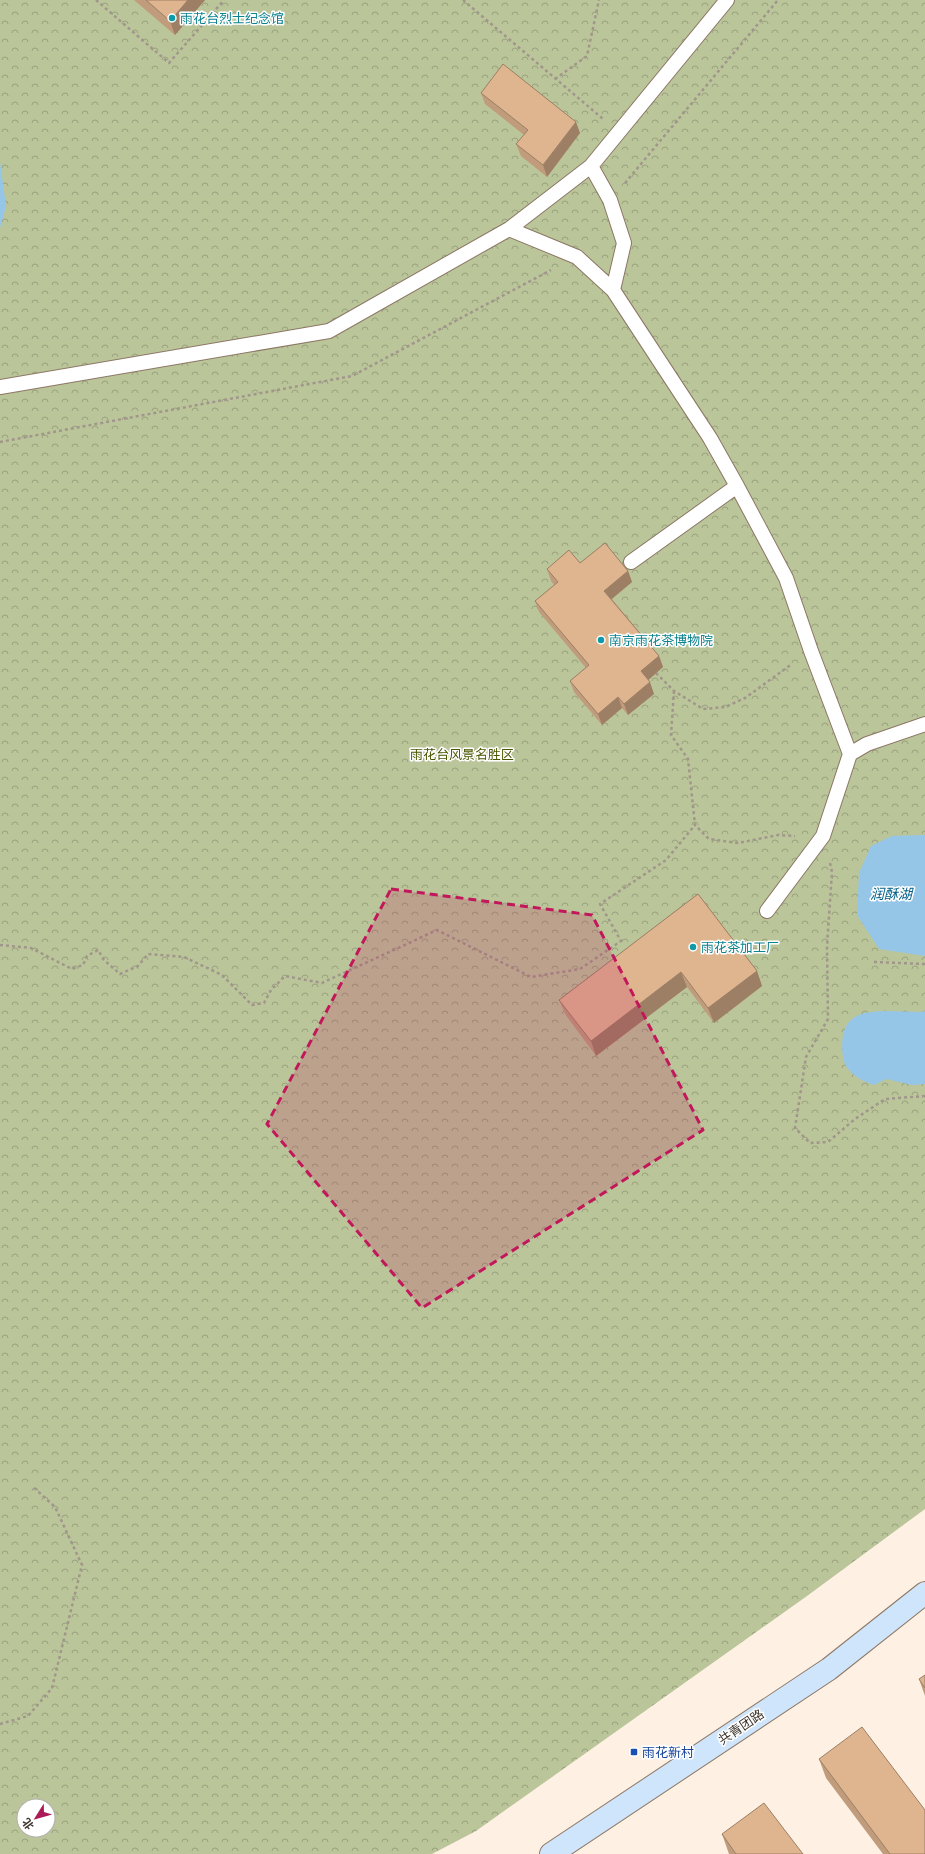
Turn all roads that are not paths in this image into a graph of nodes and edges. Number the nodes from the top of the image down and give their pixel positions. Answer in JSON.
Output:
{"nodes":[{"id":1,"x":727,"y":0,"type":"edge"},
{"id":2,"x":591,"y":166,"type":"junction"},
{"id":3,"x":509,"y":229,"type":"junction"},
{"id":4,"x":613,"y":290,"type":"junction"},
{"id":5,"x":0,"y":387,"type":"edge"},
{"id":6,"x":738,"y":486,"type":"junction"},
{"id":7,"x":631,"y":562,"type":"dead end"},
{"id":8,"x":925,"y":724,"type":"edge"},
{"id":9,"x":850,"y":754,"type":"junction"},
{"id":10,"x":767,"y":911,"type":"dead end"},
{"id":11,"x":925,"y":1593,"type":"edge"},
{"id":12,"x":551,"y":1854,"type":"edge"}],
"edges":[{"from":1,"to":2,"type":"lane"},
{"from":2,"to":3,"type":"lane"},
{"from":2,"to":4,"type":"lane"},
{"from":3,"to":4,"type":"lane"},
{"from":3,"to":5,"type":"lane"},
{"from":4,"to":6,"type":"lane"},
{"from":6,"to":7,"type":"lane"},
{"from":6,"to":9,"type":"lane"},
{"from":8,"to":9,"type":"lane"},
{"from":9,"to":10,"type":"lane"},
{"from":11,"to":12,"type":"street","name":"共青团路"}]}
